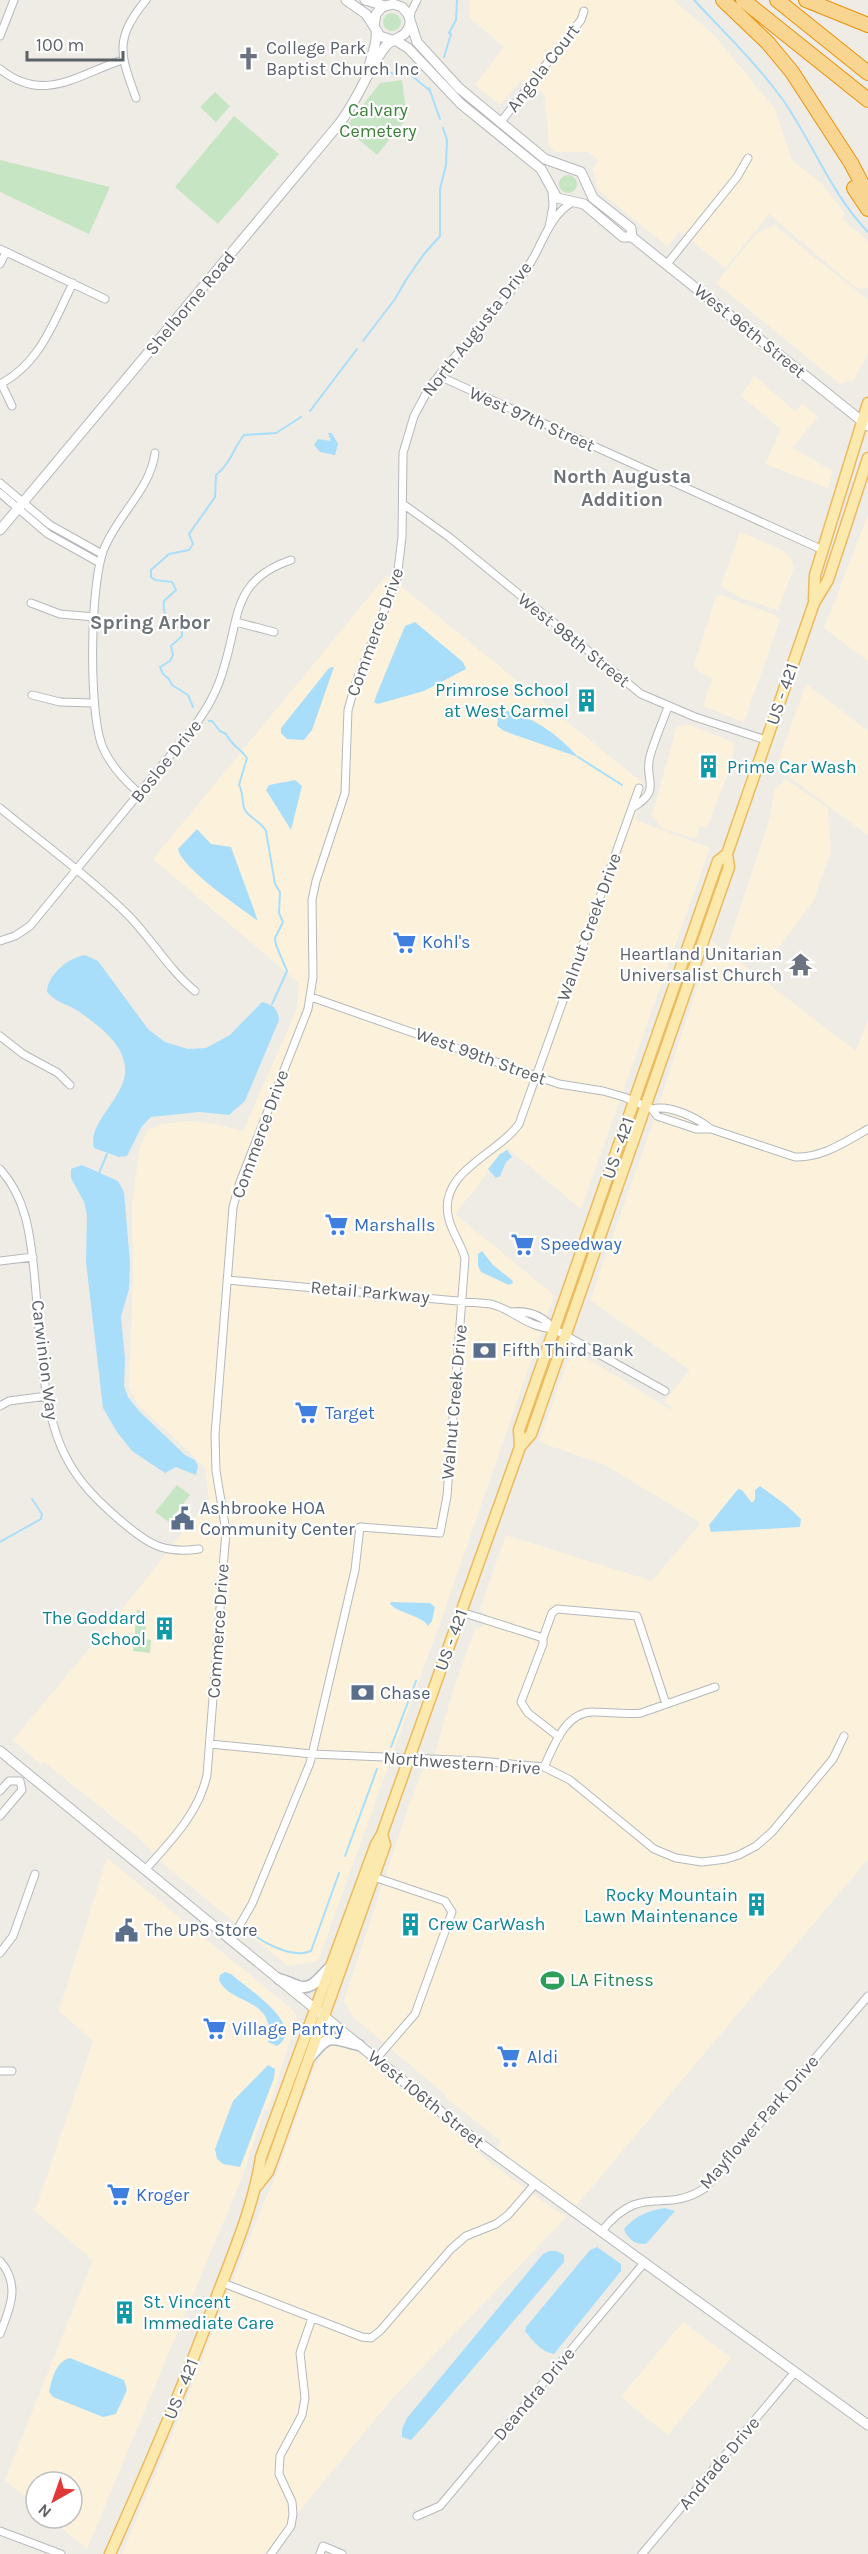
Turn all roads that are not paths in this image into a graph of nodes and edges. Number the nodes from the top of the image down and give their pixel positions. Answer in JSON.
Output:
{"nodes":[{"id":1,"x":14,"y":0,"type":"edge"},
{"id":2,"x":146,"y":0,"type":"edge"},
{"id":3,"x":346,"y":0,"type":"edge"},
{"id":4,"x":365,"y":0,"type":"edge"},
{"id":5,"x":403,"y":0,"type":"edge"},
{"id":6,"x":417,"y":0,"type":"edge"},
{"id":7,"x":723,"y":0,"type":"edge"},
{"id":8,"x":743,"y":0,"type":"edge"},
{"id":9,"x":777,"y":0,"type":"edge"},
{"id":10,"x":806,"y":0,"type":"edge"},
{"id":11,"x":387,"y":5,"type":"junction"},
{"id":12,"x":584,"y":11,"type":"dead end"},
{"id":13,"x":410,"y":21,"type":"junction"},
{"id":14,"x":868,"y":25,"type":"edge"},
{"id":15,"x":375,"y":28,"type":"junction"},
{"id":16,"x":0,"y":36,"type":"edge"},
{"id":17,"x":395,"y":41,"type":"junction"},
{"id":18,"x":122,"y":60,"type":"junction"},
{"id":19,"x":0,"y":69,"type":"edge"},
{"id":20,"x":369,"y":69,"type":"junction"},
{"id":21,"x":868,"y":73,"type":"edge"},
{"id":22,"x":136,"y":98,"type":"dead end"},
{"id":23,"x":868,"y":100,"type":"edge"},
{"id":24,"x":500,"y":123,"type":"junction"},
{"id":25,"x":830,"y":134,"type":"junction"},
{"id":26,"x":748,"y":158,"type":"dead end"},
{"id":27,"x":565,"y":166,"type":"junction"},
{"id":28,"x":586,"y":184,"type":"junction"},
{"id":29,"x":551,"y":188,"type":"junction"},
{"id":30,"x":868,"y":195,"type":"edge"},
{"id":31,"x":573,"y":202,"type":"junction"},
{"id":32,"x":868,"y":209,"type":"edge"},
{"id":33,"x":549,"y":227,"type":"junction"},
{"id":34,"x":632,"y":237,"type":"junction"},
{"id":35,"x":3,"y":251,"type":"edge"},
{"id":36,"x":0,"y":264,"type":"edge"},
{"id":37,"x":667,"y":264,"type":"junction"},
{"id":38,"x":73,"y":283,"type":"junction"},
{"id":39,"x":105,"y":298,"type":"dead end"},
{"id":40,"x":439,"y":376,"type":"junction"},
{"id":41,"x":1,"y":383,"type":"edge"},
{"id":42,"x":868,"y":403,"type":"edge"},
{"id":43,"x":12,"y":406,"type":"dead end"},
{"id":44,"x":866,"y":424,"type":"edge"},
{"id":45,"x":155,"y":453,"type":"dead end"},
{"id":46,"x":868,"y":458,"type":"edge"},
{"id":47,"x":0,"y":483,"type":"edge"},
{"id":48,"x":0,"y":493,"type":"edge"},
{"id":49,"x":403,"y":504,"type":"junction"},
{"id":50,"x":20,"y":506,"type":"junction"},
{"id":51,"x":0,"y":530,"type":"edge"},
{"id":52,"x":823,"y":550,"type":"junction"},
{"id":53,"x":101,"y":558,"type":"junction"},
{"id":54,"x":291,"y":560,"type":"dead end"},
{"id":55,"x":30,"y":603,"type":"dead end"},
{"id":56,"x":814,"y":603,"type":"junction"},
{"id":57,"x":94,"y":617,"type":"junction"},
{"id":58,"x":236,"y":622,"type":"junction"},
{"id":59,"x":274,"y":632,"type":"dead end"},
{"id":60,"x":32,"y":694,"type":"dead end"},
{"id":61,"x":94,"y":703,"type":"junction"},
{"id":62,"x":668,"y":707,"type":"junction"},
{"id":63,"x":766,"y":740,"type":"junction"},
{"id":64,"x":639,"y":788,"type":"dead end"},
{"id":65,"x":140,"y":794,"type":"junction"},
{"id":66,"x":0,"y":808,"type":"edge"},
{"id":67,"x":632,"y":808,"type":"junction"},
{"id":68,"x":727,"y":854,"type":"junction"},
{"id":69,"x":76,"y":871,"type":"junction"},
{"id":70,"x":0,"y":941,"type":"edge"},
{"id":71,"x":195,"y":991,"type":"dead end"},
{"id":72,"x":311,"y":996,"type":"junction"},
{"id":73,"x":0,"y":1036,"type":"edge"},
{"id":74,"x":537,"y":1076,"type":"junction"},
{"id":75,"x":70,"y":1084,"type":"dead end"},
{"id":76,"x":633,"y":1101,"type":"junction"},
{"id":77,"x":649,"y":1108,"type":"junction"},
{"id":78,"x":868,"y":1129,"type":"edge"},
{"id":79,"x":0,"y":1168,"type":"edge"},
{"id":80,"x":33,"y":1257,"type":"junction"},
{"id":81,"x":0,"y":1261,"type":"edge"},
{"id":82,"x":227,"y":1280,"type":"junction"},
{"id":83,"x":462,"y":1299,"type":"junction"},
{"id":84,"x":555,"y":1329,"type":"junction"},
{"id":85,"x":565,"y":1335,"type":"junction"},
{"id":86,"x":665,"y":1390,"type":"dead end"},
{"id":87,"x":47,"y":1396,"type":"junction"},
{"id":88,"x":0,"y":1406,"type":"edge"},
{"id":89,"x":520,"y":1447,"type":"junction"},
{"id":90,"x":199,"y":1549,"type":"dead end"},
{"id":91,"x":461,"y":1612,"type":"junction"},
{"id":92,"x":543,"y":1638,"type":"junction"},
{"id":93,"x":715,"y":1687,"type":"dead end"},
{"id":94,"x":666,"y":1704,"type":"junction"},
{"id":95,"x":844,"y":1736,"type":"dead end"},
{"id":96,"x":559,"y":1737,"type":"junction"},
{"id":97,"x":210,"y":1744,"type":"junction"},
{"id":98,"x":0,"y":1751,"type":"edge"},
{"id":99,"x":312,"y":1754,"type":"junction"},
{"id":100,"x":410,"y":1757,"type":"junction"},
{"id":101,"x":544,"y":1767,"type":"junction"},
{"id":102,"x":26,"y":1772,"type":"junction"},
{"id":103,"x":20,"y":1781,"type":"junction"},
{"id":104,"x":0,"y":1791,"type":"edge"},
{"id":105,"x":0,"y":1816,"type":"edge"},
{"id":106,"x":382,"y":1834,"type":"junction"},
{"id":107,"x":145,"y":1870,"type":"junction"},
{"id":108,"x":35,"y":1874,"type":"dead end"},
{"id":109,"x":374,"y":1877,"type":"junction"},
{"id":110,"x":231,"y":1940,"type":"junction"},
{"id":111,"x":0,"y":1953,"type":"edge"},
{"id":112,"x":331,"y":1967,"type":"junction"},
{"id":113,"x":279,"y":1979,"type":"junction"},
{"id":114,"x":868,"y":1996,"type":"edge"},
{"id":115,"x":320,"y":2012,"type":"junction"},
{"id":116,"x":360,"y":2045,"type":"junction"},
{"id":117,"x":309,"y":2058,"type":"junction"},
{"id":118,"x":376,"y":2059,"type":"junction"},
{"id":119,"x":0,"y":2071,"type":"edge"},
{"id":120,"x":12,"y":2071,"type":"dead end"},
{"id":121,"x":535,"y":2184,"type":"junction"},
{"id":122,"x":256,"y":2187,"type":"junction"},
{"id":123,"x":601,"y":2232,"type":"junction"},
{"id":124,"x":0,"y":2261,"type":"edge"},
{"id":125,"x":644,"y":2263,"type":"junction"},
{"id":126,"x":223,"y":2283,"type":"junction"},
{"id":127,"x":312,"y":2318,"type":"junction"},
{"id":128,"x":0,"y":2334,"type":"edge"},
{"id":129,"x":795,"y":2372,"type":"junction"},
{"id":130,"x":868,"y":2425,"type":"edge"},
{"id":131,"x":417,"y":2516,"type":"dead end"},
{"id":132,"x":0,"y":2531,"type":"edge"},
{"id":133,"x":321,"y":2550,"type":"edge"},
{"id":134,"x":61,"y":2554,"type":"edge"},
{"id":135,"x":110,"y":2554,"type":"edge"},
{"id":136,"x":271,"y":2554,"type":"edge"},
{"id":137,"x":342,"y":2554,"type":"edge"},
{"id":138,"x":642,"y":2554,"type":"edge"}],
"edges":[{"from":1,"to":16,"type":"street"},
{"from":2,"to":18,"type":"street"},
{"from":3,"to":15,"type":"street"},
{"from":4,"to":11,"type":"street"},
{"from":5,"to":11,"type":"street"},
{"from":6,"to":13,"type":"street"},
{"from":7,"to":25,"type":"highway"},
{"from":8,"to":23,"type":"highway"},
{"from":9,"to":21,"type":"highway"},
{"from":10,"to":14,"type":"highway"},
{"from":11,"to":13,"type":"street"},
{"from":11,"to":15,"type":"street"},
{"from":12,"to":24,"type":"street","name":"Angola Court"},
{"from":13,"to":17,"type":"street"},
{"from":13,"to":24,"type":"street"},
{"from":15,"to":17,"type":"street"},
{"from":15,"to":20,"type":"street","name":"Shelborne Road"},
{"from":17,"to":20,"type":"street","name":"Shelborne Road"},
{"from":17,"to":29,"type":"street"},
{"from":18,"to":19,"type":"street"},
{"from":18,"to":22,"type":"street"},
{"from":20,"to":50,"type":"street","name":"Shelborne Road"},
{"from":24,"to":27,"type":"street"},
{"from":25,"to":30,"type":"highway"},
{"from":25,"to":32,"type":"highway"},
{"from":26,"to":37,"type":"street"},
{"from":27,"to":28,"type":"street"},
{"from":27,"to":29,"type":"street"},
{"from":28,"to":31,"type":"street"},
{"from":28,"to":34,"type":"street","name":"West 96th Street"},
{"from":29,"to":31,"type":"street"},
{"from":29,"to":33,"type":"street","name":"North Augusta Drive"},
{"from":31,"to":33,"type":"street","name":"North Augusta Drive"},
{"from":31,"to":34,"type":"street","name":"West 96th Street"},
{"from":33,"to":40,"type":"street","name":"North Augusta Drive"},
{"from":34,"to":37,"type":"street","name":"West 96th Street"},
{"from":35,"to":36,"type":"street"},
{"from":35,"to":38,"type":"street"},
{"from":37,"to":44,"type":"street","name":"West 96th Street"},
{"from":38,"to":39,"type":"street"},
{"from":38,"to":41,"type":"street"},
{"from":40,"to":49,"type":"street","name":"North Augusta Drive"},
{"from":40,"to":52,"type":"street","name":"West 97th Street"},
{"from":41,"to":43,"type":"street"},
{"from":42,"to":44,"type":"main road"},
{"from":44,"to":52,"type":"main road"},
{"from":45,"to":53,"type":"street"},
{"from":46,"to":56,"type":"main road"},
{"from":47,"to":50,"type":"street"},
{"from":48,"to":50,"type":"street"},
{"from":49,"to":62,"type":"street","name":"West 98th Street"},
{"from":49,"to":72,"type":"street","name":"Commerce Drive"},
{"from":50,"to":51,"type":"street","name":"Shelborne Road"},
{"from":50,"to":53,"type":"street"},
{"from":52,"to":56,"type":"main road"},
{"from":53,"to":57,"type":"street"},
{"from":54,"to":58,"type":"street","name":"Bosloe Drive"},
{"from":55,"to":57,"type":"street"},
{"from":56,"to":63,"type":"main road","name":"US - 421"},
{"from":57,"to":61,"type":"street"},
{"from":58,"to":59,"type":"street"},
{"from":58,"to":65,"type":"street","name":"Bosloe Drive"},
{"from":60,"to":61,"type":"street"},
{"from":61,"to":65,"type":"street"},
{"from":62,"to":63,"type":"street","name":"West 98th Street"},
{"from":62,"to":67,"type":"street","name":"Walnut Creek Drive"},
{"from":63,"to":68,"type":"main road","name":"US - 421"},
{"from":64,"to":67,"type":"street","name":"Walnut Creek Drive"},
{"from":65,"to":69,"type":"street","name":"Bosloe Drive"},
{"from":66,"to":69,"type":"street"},
{"from":67,"to":74,"type":"street","name":"Walnut Creek Drive"},
{"from":68,"to":76,"type":"main road","name":"US - 421"},
{"from":68,"to":77,"type":"main road","name":"US - 421"},
{"from":69,"to":70,"type":"street","name":"Bosloe Drive"},
{"from":69,"to":71,"type":"street"},
{"from":72,"to":74,"type":"street","name":"West 99th Street"},
{"from":72,"to":82,"type":"street","name":"Commerce Drive"},
{"from":73,"to":75,"type":"street"},
{"from":74,"to":76,"type":"street","name":"West 99th Street"},
{"from":74,"to":83,"type":"street","name":"Walnut Creek Drive"},
{"from":76,"to":77,"type":"street","name":"West 99th Street"},
{"from":76,"to":84,"type":"main road","name":"US - 421"},
{"from":77,"to":78,"type":"street","name":"West 99th Street"},
{"from":77,"to":85,"type":"main road","name":"US - 421"},
{"from":79,"to":80,"type":"street","name":"Carwinion Way"},
{"from":80,"to":81,"type":"street"},
{"from":80,"to":87,"type":"street","name":"Carwinion Way"},
{"from":82,"to":83,"type":"street","name":"Retail Parkway"},
{"from":82,"to":97,"type":"street","name":"Commerce Drive"},
{"from":83,"to":84,"type":"street","name":"Retail Parkway"},
{"from":83,"to":99,"type":"street","name":"Walnut Creek Drive"},
{"from":84,"to":85,"type":"street","name":"Retail Parkway"},
{"from":84,"to":89,"type":"main road","name":"US - 421"},
{"from":85,"to":86,"type":"street","name":"Retail Parkway"},
{"from":85,"to":89,"type":"main road","name":"US - 421"},
{"from":87,"to":88,"type":"street"},
{"from":87,"to":90,"type":"street","name":"Carwinion Way"},
{"from":89,"to":91,"type":"main road","name":"US - 421"},
{"from":91,"to":92,"type":"street"},
{"from":91,"to":100,"type":"main road","name":"US - 421"},
{"from":92,"to":94,"type":"street"},
{"from":92,"to":96,"type":"street"},
{"from":93,"to":94,"type":"street"},
{"from":94,"to":96,"type":"street"},
{"from":95,"to":101,"type":"street","name":"Northwestern Drive"},
{"from":96,"to":101,"type":"street"},
{"from":97,"to":99,"type":"street","name":"Northwestern Drive"},
{"from":97,"to":107,"type":"street","name":"Commerce Drive"},
{"from":98,"to":102,"type":"street","name":"West 106th Street"},
{"from":99,"to":100,"type":"street","name":"Northwestern Drive"},
{"from":99,"to":110,"type":"street","name":"Walnut Creek Drive"},
{"from":100,"to":101,"type":"street","name":"Northwestern Drive"},
{"from":100,"to":106,"type":"main road","name":"US - 421"},
{"from":102,"to":103,"type":"street"},
{"from":102,"to":107,"type":"street","name":"West 106th Street"},
{"from":103,"to":104,"type":"street"},
{"from":103,"to":105,"type":"street"},
{"from":106,"to":109,"type":"main road","name":"US - 421"},
{"from":106,"to":112,"type":"main road","name":"US - 421"},
{"from":107,"to":110,"type":"street","name":"West 106th Street"},
{"from":108,"to":111,"type":"street"},
{"from":109,"to":115,"type":"main road","name":"US - 421"},
{"from":109,"to":118,"type":"street"},
{"from":110,"to":113,"type":"street","name":"West 106th Street"},
{"from":112,"to":113,"type":"main road"},
{"from":112,"to":115,"type":"main road","name":"US - 421"},
{"from":113,"to":115,"type":"street","name":"West 106th Street"},
{"from":114,"to":123,"type":"street","name":"Mayflower Park Drive"},
{"from":115,"to":116,"type":"street","name":"West 106th Street"},
{"from":115,"to":117,"type":"main road","name":"US - 421"},
{"from":115,"to":122,"type":"main road","name":"US - 421"},
{"from":116,"to":117,"type":"main road"},
{"from":116,"to":118,"type":"street","name":"West 106th Street"},
{"from":117,"to":122,"type":"main road","name":"US - 421"},
{"from":118,"to":121,"type":"street","name":"West 106th Street"},
{"from":119,"to":120,"type":"street"},
{"from":121,"to":123,"type":"street","name":"West 106th Street"},
{"from":121,"to":127,"type":"street"},
{"from":122,"to":126,"type":"main road","name":"US - 421"},
{"from":123,"to":125,"type":"street","name":"West 106th Street"},
{"from":124,"to":128,"type":"street"},
{"from":125,"to":129,"type":"street","name":"West 106th Street"},
{"from":125,"to":131,"type":"street","name":"Deandra Drive"},
{"from":126,"to":127,"type":"street"},
{"from":126,"to":135,"type":"main road","name":"US - 421"},
{"from":127,"to":136,"type":"street"},
{"from":129,"to":130,"type":"street","name":"West 106th Street"},
{"from":129,"to":138,"type":"street","name":"Andrade Drive"},
{"from":132,"to":134,"type":"street"},
{"from":133,"to":137,"type":"street"}]}
